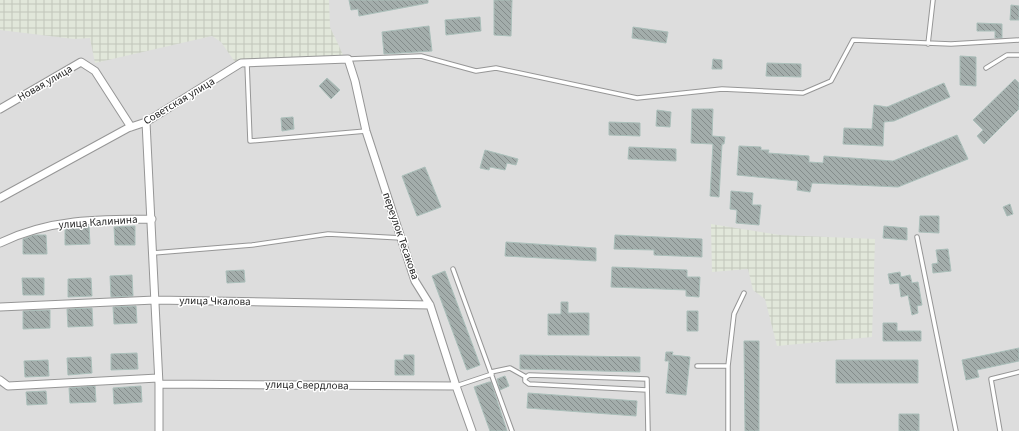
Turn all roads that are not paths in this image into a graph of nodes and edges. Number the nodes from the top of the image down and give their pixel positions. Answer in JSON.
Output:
{"nodes":[{"id":1,"x":933,"y":0,"type":"edge"},
{"id":2,"x":1019,"y":40,"type":"edge"},
{"id":3,"x":928,"y":44,"type":"junction"},
{"id":4,"x":1019,"y":55,"type":"edge"},
{"id":5,"x":348,"y":60,"type":"junction"},
{"id":6,"x":247,"y":62,"type":"junction"},
{"id":7,"x":986,"y":68,"type":"dead end"},
{"id":8,"x":0,"y":109,"type":"edge"},
{"id":9,"x":146,"y":122,"type":"junction"},
{"id":10,"x":131,"y":127,"type":"junction"},
{"id":11,"x":366,"y":132,"type":"junction"},
{"id":12,"x":0,"y":198,"type":"edge"},
{"id":13,"x":152,"y":219,"type":"junction"},
{"id":14,"x":917,"y":237,"type":"dead end"},
{"id":15,"x":401,"y":238,"type":"junction"},
{"id":16,"x":0,"y":243,"type":"edge"},
{"id":17,"x":153,"y":253,"type":"junction"},
{"id":18,"x":453,"y":269,"type":"dead end"},
{"id":19,"x":744,"y":293,"type":"dead end"},
{"id":20,"x":155,"y":300,"type":"junction"},
{"id":21,"x":430,"y":306,"type":"junction"},
{"id":22,"x":0,"y":307,"type":"edge"},
{"id":23,"x":697,"y":366,"type":"dead end"},
{"id":24,"x":728,"y":366,"type":"junction"},
{"id":25,"x":1019,"y":372,"type":"edge"},
{"id":26,"x":492,"y":373,"type":"junction"},
{"id":27,"x":526,"y":377,"type":"junction"},
{"id":28,"x":0,"y":380,"type":"edge"},
{"id":29,"x":159,"y":381,"type":"junction"},
{"id":30,"x":456,"y":386,"type":"junction"},
{"id":31,"x":647,"y":390,"type":"junction"},
{"id":32,"x":159,"y":431,"type":"edge"},
{"id":33,"x":472,"y":431,"type":"edge"},
{"id":34,"x":512,"y":431,"type":"edge"},
{"id":35,"x":648,"y":431,"type":"edge"},
{"id":36,"x":728,"y":431,"type":"edge"},
{"id":37,"x":956,"y":431,"type":"edge"},
{"id":38,"x":1000,"y":431,"type":"edge"}],
"edges":[{"from":1,"to":3,"type":"lane"},
{"from":2,"to":3,"type":"lane"},
{"from":3,"to":5,"type":"lane"},
{"from":4,"to":7,"type":"lane"},
{"from":5,"to":6,"type":"street","name":"Советская улица"},
{"from":5,"to":11,"type":"street","name":"переулок Тесакова"},
{"from":6,"to":9,"type":"street","name":"Советская улица"},
{"from":6,"to":11,"type":"lane"},
{"from":8,"to":10,"type":"street","name":"Новая улица"},
{"from":9,"to":10,"type":"street","name":"Советская улица"},
{"from":9,"to":13,"type":"street"},
{"from":10,"to":12,"type":"street","name":"Советская улица"},
{"from":11,"to":15,"type":"street","name":"переулок Тесакова"},
{"from":13,"to":16,"type":"street","name":"улица Калинина"},
{"from":13,"to":17,"type":"street"},
{"from":14,"to":37,"type":"lane"},
{"from":15,"to":17,"type":"lane"},
{"from":15,"to":21,"type":"street","name":"переулок Тесакова"},
{"from":17,"to":20,"type":"street"},
{"from":18,"to":26,"type":"lane"},
{"from":19,"to":24,"type":"lane"},
{"from":20,"to":21,"type":"street","name":"улица Чкалова"},
{"from":20,"to":22,"type":"street","name":"улица Чкалова"},
{"from":20,"to":29,"type":"street"},
{"from":21,"to":30,"type":"street","name":"переулок Тесакова"},
{"from":23,"to":24,"type":"lane"},
{"from":24,"to":36,"type":"lane"},
{"from":25,"to":38,"type":"lane"},
{"from":26,"to":27,"type":"lane"},
{"from":26,"to":30,"type":"lane"},
{"from":26,"to":34,"type":"lane"},
{"from":27,"to":31,"type":"lane"},
{"from":27,"to":31,"type":"lane"},
{"from":28,"to":29,"type":"street","name":"улица Свердлова"},
{"from":29,"to":30,"type":"street","name":"улица Свердлова"},
{"from":29,"to":32,"type":"street"},
{"from":30,"to":33,"type":"street","name":"переулок Тесакова"},
{"from":31,"to":35,"type":"lane"}]}
